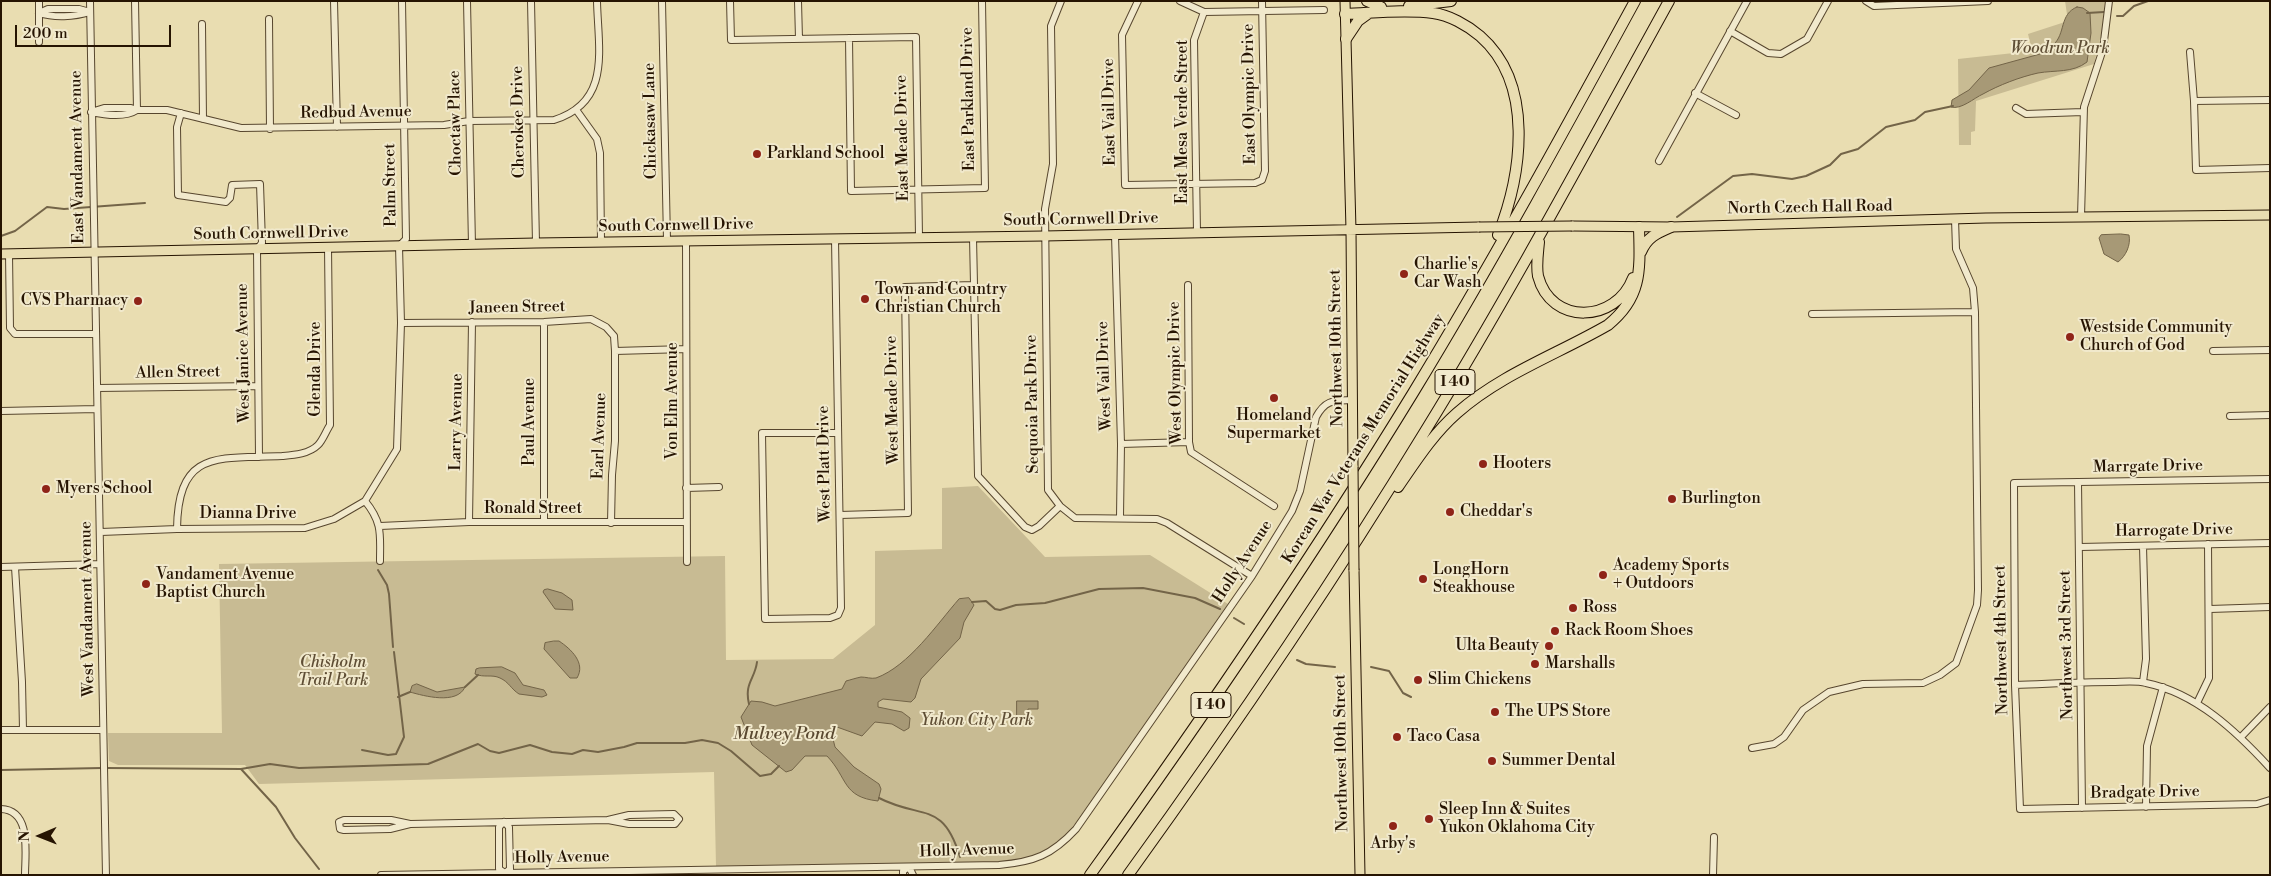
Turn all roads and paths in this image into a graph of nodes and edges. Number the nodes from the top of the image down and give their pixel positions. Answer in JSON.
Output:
{"nodes":[{"id":1,"x":38,"y":1,"type":"edge"},
{"id":2,"x":90,"y":1,"type":"edge"},
{"id":3,"x":135,"y":1,"type":"edge"},
{"id":4,"x":334,"y":1,"type":"edge"},
{"id":5,"x":402,"y":1,"type":"edge"},
{"id":6,"x":467,"y":1,"type":"edge"},
{"id":7,"x":531,"y":1,"type":"edge"},
{"id":8,"x":597,"y":1,"type":"edge"},
{"id":9,"x":662,"y":1,"type":"edge"},
{"id":10,"x":730,"y":1,"type":"edge"},
{"id":11,"x":798,"y":1,"type":"edge"},
{"id":12,"x":982,"y":1,"type":"edge"},
{"id":13,"x":1061,"y":1,"type":"edge"},
{"id":14,"x":1138,"y":1,"type":"edge"},
{"id":15,"x":1180,"y":1,"type":"edge"},
{"id":16,"x":1262,"y":1,"type":"edge"},
{"id":17,"x":1367,"y":1,"type":"edge"},
{"id":18,"x":1451,"y":1,"type":"edge"},
{"id":19,"x":1635,"y":1,"type":"edge"},
{"id":20,"x":1670,"y":1,"type":"edge"},
{"id":21,"x":1747,"y":1,"type":"edge"},
{"id":22,"x":1828,"y":1,"type":"edge"},
{"id":23,"x":1866,"y":1,"type":"edge"},
{"id":24,"x":1988,"y":1,"type":"edge"},
{"id":25,"x":2109,"y":1,"type":"edge"},
{"id":26,"x":1924,"y":3,"type":"edge"},
{"id":27,"x":1381,"y":7,"type":"junction"},
{"id":28,"x":1345,"y":8,"type":"edge"},
{"id":29,"x":1324,"y":10,"type":"dead end"},
{"id":30,"x":1262,"y":11,"type":"junction"},
{"id":31,"x":90,"y":12,"type":"junction"},
{"id":32,"x":1204,"y":12,"type":"junction"},
{"id":33,"x":39,"y":13,"type":"junction"},
{"id":34,"x":1370,"y":13,"type":"junction"},
{"id":35,"x":268,"y":19,"type":"dead end"},
{"id":36,"x":202,"y":24,"type":"dead end"},
{"id":37,"x":1730,"y":31,"type":"junction"},
{"id":38,"x":849,"y":38,"type":"junction"},
{"id":39,"x":799,"y":39,"type":"junction"},
{"id":40,"x":1346,"y":39,"type":"junction"},
{"id":41,"x":39,"y":42,"type":"dead end"},
{"id":42,"x":2190,"y":52,"type":"dead end"},
{"id":43,"x":1695,"y":93,"type":"junction"},
{"id":44,"x":2270,"y":100,"type":"edge"},
{"id":45,"x":2194,"y":101,"type":"junction"},
{"id":46,"x":2016,"y":108,"type":"dead end"},
{"id":47,"x":137,"y":110,"type":"junction"},
{"id":48,"x":577,"y":111,"type":"junction"},
{"id":49,"x":91,"y":112,"type":"junction"},
{"id":50,"x":2084,"y":112,"type":"junction"},
{"id":51,"x":180,"y":113,"type":"junction"},
{"id":52,"x":1736,"y":115,"type":"dead end"},
{"id":53,"x":203,"y":119,"type":"junction"},
{"id":54,"x":469,"y":121,"type":"junction"},
{"id":55,"x":532,"y":121,"type":"junction"},
{"id":56,"x":404,"y":126,"type":"junction"},
{"id":57,"x":336,"y":127,"type":"junction"},
{"id":58,"x":270,"y":129,"type":"junction"},
{"id":59,"x":1659,"y":161,"type":"dead end"},
{"id":60,"x":2270,"y":168,"type":"edge"},
{"id":61,"x":1196,"y":184,"type":"junction"},
{"id":62,"x":918,"y":190,"type":"junction"},
{"id":63,"x":2270,"y":215,"type":"edge"},
{"id":64,"x":2082,"y":217,"type":"junction"},
{"id":65,"x":1955,"y":219,"type":"junction"},
{"id":66,"x":1671,"y":226,"type":"junction"},
{"id":67,"x":1637,"y":227,"type":"junction"},
{"id":68,"x":1350,"y":230,"type":"junction"},
{"id":69,"x":1197,"y":233,"type":"junction"},
{"id":70,"x":1115,"y":235,"type":"junction"},
{"id":71,"x":1044,"y":236,"type":"junction"},
{"id":72,"x":919,"y":237,"type":"junction"},
{"id":73,"x":973,"y":237,"type":"junction"},
{"id":74,"x":1539,"y":237,"type":"junction"},
{"id":75,"x":835,"y":239,"type":"junction"},
{"id":76,"x":666,"y":240,"type":"junction"},
{"id":77,"x":686,"y":240,"type":"junction"},
{"id":78,"x":536,"y":242,"type":"junction"},
{"id":79,"x":601,"y":242,"type":"junction"},
{"id":80,"x":472,"y":244,"type":"junction"},
{"id":81,"x":399,"y":246,"type":"junction"},
{"id":82,"x":328,"y":247,"type":"junction"},
{"id":83,"x":257,"y":249,"type":"junction"},
{"id":84,"x":94,"y":253,"type":"junction"},
{"id":85,"x":5,"y":254,"type":"edge"},
{"id":86,"x":1640,"y":255,"type":"junction"},
{"id":87,"x":1484,"y":273,"type":"junction"},
{"id":88,"x":973,"y":285,"type":"junction"},
{"id":89,"x":1188,"y":285,"type":"dead end"},
{"id":90,"x":1975,"y":312,"type":"junction"},
{"id":91,"x":1812,"y":314,"type":"dead end"},
{"id":92,"x":472,"y":322,"type":"junction"},
{"id":93,"x":544,"y":322,"type":"junction"},
{"id":94,"x":400,"y":323,"type":"junction"},
{"id":95,"x":96,"y":334,"type":"junction"},
{"id":96,"x":686,"y":349,"type":"junction"},
{"id":97,"x":2270,"y":350,"type":"edge"},
{"id":98,"x":616,"y":351,"type":"junction"},
{"id":99,"x":2213,"y":351,"type":"dead end"},
{"id":100,"x":258,"y":386,"type":"junction"},
{"id":101,"x":97,"y":388,"type":"junction"},
{"id":102,"x":1353,"y":400,"type":"junction"},
{"id":103,"x":98,"y":409,"type":"junction"},
{"id":104,"x":1,"y":411,"type":"edge"},
{"id":105,"x":2270,"y":415,"type":"edge"},
{"id":106,"x":2230,"y":416,"type":"dead end"},
{"id":107,"x":838,"y":433,"type":"junction"},
{"id":108,"x":1189,"y":442,"type":"junction"},
{"id":109,"x":1121,"y":444,"type":"junction"},
{"id":110,"x":259,"y":457,"type":"junction"},
{"id":111,"x":2270,"y":479,"type":"edge"},
{"id":112,"x":2026,"y":482,"type":"joint"},
{"id":113,"x":2078,"y":482,"type":"junction"},
{"id":114,"x":719,"y":487,"type":"dead end"},
{"id":115,"x":686,"y":488,"type":"junction"},
{"id":116,"x":365,"y":501,"type":"junction"},
{"id":117,"x":1060,"y":506,"type":"junction"},
{"id":118,"x":1274,"y":506,"type":"dead end"},
{"id":119,"x":840,"y":515,"type":"junction"},
{"id":120,"x":1120,"y":517,"type":"junction"},
{"id":121,"x":469,"y":522,"type":"junction"},
{"id":122,"x":544,"y":522,"type":"junction"},
{"id":123,"x":686,"y":522,"type":"junction"},
{"id":124,"x":611,"y":523,"type":"junction"},
{"id":125,"x":1367,"y":524,"type":"junction"},
{"id":126,"x":380,"y":526,"type":"junction"},
{"id":127,"x":177,"y":528,"type":"junction"},
{"id":128,"x":101,"y":532,"type":"junction"},
{"id":129,"x":2270,"y":543,"type":"edge"},
{"id":130,"x":2208,"y":544,"type":"junction"},
{"id":131,"x":2143,"y":546,"type":"junction"},
{"id":132,"x":2080,"y":547,"type":"junction"},
{"id":133,"x":380,"y":562,"type":"dead end"},
{"id":134,"x":686,"y":562,"type":"dead end"},
{"id":135,"x":100,"y":564,"type":"junction"},
{"id":136,"x":1,"y":567,"type":"edge"},
{"id":137,"x":15,"y":567,"type":"junction"},
{"id":138,"x":1252,"y":576,"type":"junction"},
{"id":139,"x":2270,"y":607,"type":"edge"},
{"id":140,"x":2210,"y":609,"type":"junction"},
{"id":141,"x":2081,"y":682,"type":"junction"},
{"id":142,"x":2143,"y":682,"type":"junction"},
{"id":143,"x":2015,"y":686,"type":"junction"},
{"id":144,"x":2163,"y":687,"type":"junction"},
{"id":145,"x":2197,"y":703,"type":"junction"},
{"id":146,"x":2270,"y":707,"type":"edge"},
{"id":147,"x":1,"y":730,"type":"edge"},
{"id":148,"x":22,"y":730,"type":"junction"},
{"id":149,"x":103,"y":730,"type":"junction"},
{"id":150,"x":2241,"y":737,"type":"junction"},
{"id":151,"x":1752,"y":748,"type":"dead end"},
{"id":152,"x":2270,"y":768,"type":"edge"},
{"id":153,"x":2270,"y":800,"type":"edge"},
{"id":154,"x":2146,"y":807,"type":"junction"},
{"id":155,"x":2082,"y":808,"type":"junction"},
{"id":156,"x":2020,"y":809,"type":"joint"},
{"id":157,"x":1,"y":810,"type":"edge"},
{"id":158,"x":608,"y":820,"type":"junction"},
{"id":159,"x":504,"y":822,"type":"junction"},
{"id":160,"x":410,"y":824,"type":"junction"},
{"id":161,"x":1714,"y":837,"type":"dead end"},
{"id":162,"x":909,"y":867,"type":"junction"},
{"id":163,"x":693,"y":872,"type":"edge"},
{"id":164,"x":505,"y":873,"type":"junction"},
{"id":165,"x":617,"y":873,"type":"edge"},
{"id":166,"x":464,"y":874,"type":"edge"},
{"id":167,"x":540,"y":874,"type":"edge"},
{"id":168,"x":25,"y":875,"type":"edge"},
{"id":169,"x":106,"y":875,"type":"edge"},
{"id":170,"x":381,"y":875,"type":"edge"},
{"id":171,"x":388,"y":875,"type":"edge"},
{"id":172,"x":903,"y":875,"type":"edge"},
{"id":173,"x":913,"y":875,"type":"edge"},
{"id":174,"x":1090,"y":875,"type":"edge"},
{"id":175,"x":1128,"y":875,"type":"edge"},
{"id":176,"x":1360,"y":875,"type":"edge"},
{"id":177,"x":1713,"y":875,"type":"edge"}],
"edges":[{"from":1,"to":33,"type":"street"},
{"from":2,"to":31,"type":"street","name":"East Vandament Avenue"},
{"from":3,"to":47,"type":"street"},
{"from":4,"to":57,"type":"street"},
{"from":5,"to":56,"type":"street","name":"Palm Street"},
{"from":6,"to":54,"type":"street","name":"Choctaw Place"},
{"from":7,"to":55,"type":"street","name":"Cherokee Drive"},
{"from":8,"to":48,"type":"street"},
{"from":9,"to":76,"type":"street","name":"Chickasaw Lane"},
{"from":10,"to":39,"type":"street"},
{"from":11,"to":39,"type":"street"},
{"from":12,"to":62,"type":"street","name":"East Parkland Drive"},
{"from":13,"to":71,"type":"street","name":"Sequoia Park Drive"},
{"from":14,"to":61,"type":"street","name":"East Vail Drive"},
{"from":15,"to":32,"type":"street"},
{"from":16,"to":30,"type":"street","name":"East Olympic Drive"},
{"from":17,"to":27,"type":"highway"},
{"from":18,"to":27,"type":"highway"},
{"from":19,"to":87,"type":"highway","name":"Korean War Veterans Memorial Highway","number":"I 40"},
{"from":20,"to":74,"type":"highway","number":"I 40"},
{"from":21,"to":37,"type":"street"},
{"from":22,"to":37,"type":"street"},
{"from":23,"to":26,"type":"street"},
{"from":24,"to":26,"type":"street"},
{"from":25,"to":50,"type":"street"},
{"from":27,"to":28,"type":"highway"},
{"from":28,"to":34,"type":"highway"},
{"from":28,"to":40,"type":"main road","name":"Northwest 10th Street"},
{"from":29,"to":30,"type":"street"},
{"from":30,"to":32,"type":"street"},
{"from":30,"to":61,"type":"street","name":"East Olympic Drive"},
{"from":31,"to":33,"type":"street"},
{"from":31,"to":49,"type":"street","name":"East Vandament Avenue"},
{"from":32,"to":61,"type":"street","name":"East Mesa Verde Street"},
{"from":33,"to":41,"type":"street"},
{"from":34,"to":40,"type":"highway"},
{"from":34,"to":87,"type":"highway"},
{"from":35,"to":58,"type":"street"},
{"from":36,"to":53,"type":"street"},
{"from":37,"to":43,"type":"street"},
{"from":38,"to":39,"type":"street"},
{"from":38,"to":62,"type":"street","name":"East Meade Drive"},
{"from":38,"to":62,"type":"street"},
{"from":40,"to":68,"type":"main road","name":"Northwest 10th Street"},
{"from":42,"to":45,"type":"street"},
{"from":43,"to":52,"type":"street"},
{"from":43,"to":59,"type":"street"},
{"from":44,"to":45,"type":"street"},
{"from":45,"to":60,"type":"street"},
{"from":46,"to":50,"type":"street"},
{"from":47,"to":49,"type":"street","name":"Redbud Avenue"},
{"from":47,"to":51,"type":"street","name":"Redbud Avenue"},
{"from":48,"to":55,"type":"street","name":"Redbud Avenue"},
{"from":48,"to":79,"type":"street"},
{"from":49,"to":84,"type":"street","name":"East Vandament Avenue"},
{"from":50,"to":64,"type":"street"},
{"from":51,"to":53,"type":"street","name":"Redbud Avenue"},
{"from":51,"to":83,"type":"street","name":"West Janice Avenue"},
{"from":53,"to":58,"type":"street","name":"Redbud Avenue"},
{"from":54,"to":55,"type":"street","name":"Redbud Avenue"},
{"from":54,"to":56,"type":"street","name":"Redbud Avenue"},
{"from":54,"to":80,"type":"street","name":"Choctaw Place"},
{"from":55,"to":78,"type":"street","name":"Cherokee Drive"},
{"from":56,"to":57,"type":"street","name":"Redbud Avenue"},
{"from":56,"to":81,"type":"street","name":"Palm Street"},
{"from":57,"to":58,"type":"street","name":"Redbud Avenue"},
{"from":61,"to":69,"type":"street","name":"East Mesa Verde Street"},
{"from":62,"to":72,"type":"street","name":"East Meade Drive"},
{"from":63,"to":64,"type":"main road","name":"North Czech Hall Road"},
{"from":64,"to":65,"type":"main road","name":"North Czech Hall Road"},
{"from":65,"to":66,"type":"main road","name":"North Czech Hall Road"},
{"from":65,"to":90,"type":"street"},
{"from":66,"to":67,"type":"main road","name":"North Czech Hall Road"},
{"from":66,"to":86,"type":"highway"},
{"from":67,"to":68,"type":"main road","name":"North Czech Hall Road","bridge":true},
{"from":67,"to":74,"type":"highway"},
{"from":67,"to":86,"type":"highway"},
{"from":68,"to":69,"type":"main road","name":"South Cornwell Drive"},
{"from":68,"to":102,"type":"main road","name":"Northwest 10th Street"},
{"from":69,"to":70,"type":"main road","name":"South Cornwell Drive"},
{"from":70,"to":71,"type":"main road","name":"South Cornwell Drive"},
{"from":70,"to":109,"type":"street","name":"West Vail Drive"},
{"from":71,"to":73,"type":"main road","name":"South Cornwell Drive"},
{"from":71,"to":117,"type":"street","name":"Sequoia Park Drive"},
{"from":72,"to":73,"type":"main road","name":"South Cornwell Drive"},
{"from":72,"to":75,"type":"main road","name":"South Cornwell Drive"},
{"from":73,"to":88,"type":"street"},
{"from":74,"to":125,"type":"highway","number":"I 40"},
{"from":75,"to":77,"type":"main road","name":"South Cornwell Drive"},
{"from":75,"to":107,"type":"street","name":"West Platt Drive"},
{"from":76,"to":77,"type":"main road","name":"South Cornwell Drive"},
{"from":76,"to":79,"type":"main road","name":"South Cornwell Drive"},
{"from":77,"to":96,"type":"street","name":"Von Elm Avenue"},
{"from":78,"to":79,"type":"main road","name":"South Cornwell Drive"},
{"from":78,"to":80,"type":"main road","name":"South Cornwell Drive"},
{"from":80,"to":81,"type":"main road","name":"South Cornwell Drive"},
{"from":81,"to":82,"type":"main road","name":"South Cornwell Drive"},
{"from":81,"to":94,"type":"street","name":"Dianna Drive"},
{"from":82,"to":83,"type":"main road","name":"South Cornwell Drive"},
{"from":82,"to":110,"type":"street","name":"Glenda Drive"},
{"from":83,"to":84,"type":"main road","name":"South Cornwell Drive"},
{"from":83,"to":100,"type":"street","name":"West Janice Avenue"},
{"from":84,"to":85,"type":"main road","name":"South Cornwell Drive"},
{"from":84,"to":95,"type":"street","name":"West Vandament Avenue"},
{"from":85,"to":95,"type":"street"},
{"from":86,"to":125,"type":"highway"},
{"from":87,"to":174,"type":"highway","name":"Korean War Veterans Memorial Highway","number":"I 40"},
{"from":88,"to":117,"type":"street"},
{"from":88,"to":119,"type":"street","name":"West Meade Drive"},
{"from":89,"to":108,"type":"street","name":"West Olympic Drive"},
{"from":90,"to":91,"type":"street"},
{"from":90,"to":151,"type":"street"},
{"from":92,"to":93,"type":"street","name":"Janeen Street"},
{"from":92,"to":94,"type":"street","name":"Janeen Street"},
{"from":92,"to":121,"type":"street","name":"Larry Avenue"},
{"from":93,"to":98,"type":"street","name":"Janeen Street"},
{"from":93,"to":122,"type":"street","name":"Paul Avenue"},
{"from":94,"to":116,"type":"street","name":"Dianna Drive"},
{"from":95,"to":101,"type":"street","name":"West Vandament Avenue"},
{"from":96,"to":98,"type":"street"},
{"from":96,"to":115,"type":"street","name":"Von Elm Avenue"},
{"from":97,"to":99,"type":"street"},
{"from":98,"to":124,"type":"street","name":"Earl Avenue"},
{"from":100,"to":101,"type":"street","name":"Allen Street"},
{"from":100,"to":110,"type":"street","name":"West Janice Avenue"},
{"from":101,"to":103,"type":"street","name":"West Vandament Avenue"},
{"from":102,"to":138,"type":"street","name":"Holly Avenue"},
{"from":102,"to":176,"type":"main road","name":"Northwest 10th Street","bridge":true},
{"from":103,"to":104,"type":"street"},
{"from":103,"to":128,"type":"street","name":"West Vandament Avenue"},
{"from":105,"to":106,"type":"street"},
{"from":107,"to":119,"type":"street","name":"West Platt Drive"},
{"from":107,"to":119,"type":"street","name":"West Platt Drive"},
{"from":108,"to":109,"type":"street"},
{"from":108,"to":118,"type":"street","name":"West Olympic Drive"},
{"from":109,"to":120,"type":"street","name":"West Vail Drive"},
{"from":110,"to":127,"type":"street","name":"Glenda Drive"},
{"from":111,"to":113,"type":"street","name":"Marrgate Drive"},
{"from":112,"to":113,"type":"street","name":"Marrgate Drive"},
{"from":112,"to":143,"type":"street","name":"Northwest 4th Street"},
{"from":113,"to":132,"type":"street","name":"Northwest 3rd Street"},
{"from":114,"to":115,"type":"street"},
{"from":115,"to":123,"type":"street","name":"Von Elm Avenue"},
{"from":116,"to":126,"type":"street"},
{"from":116,"to":127,"type":"street","name":"Dianna Drive"},
{"from":117,"to":120,"type":"street"},
{"from":120,"to":138,"type":"street"},
{"from":121,"to":122,"type":"street","name":"Ronald Street"},
{"from":121,"to":126,"type":"street","name":"Ronald Street"},
{"from":122,"to":124,"type":"street","name":"Ronald Street"},
{"from":123,"to":124,"type":"street","name":"Ronald Street"},
{"from":123,"to":134,"type":"street","name":"Von Elm Avenue"},
{"from":125,"to":175,"type":"highway","number":"I 40"},
{"from":126,"to":133,"type":"street"},
{"from":127,"to":128,"type":"street","name":"Dianna Drive"},
{"from":128,"to":135,"type":"street","name":"West Vandament Avenue"},
{"from":129,"to":130,"type":"street","name":"Harrogate Drive"},
{"from":130,"to":131,"type":"street","name":"Harrogate Drive"},
{"from":130,"to":140,"type":"street"},
{"from":131,"to":132,"type":"street","name":"Harrogate Drive"},
{"from":131,"to":142,"type":"street"},
{"from":132,"to":141,"type":"street","name":"Northwest 3rd Street"},
{"from":135,"to":137,"type":"street"},
{"from":135,"to":149,"type":"street","name":"West Vandament Avenue"},
{"from":136,"to":137,"type":"street"},
{"from":137,"to":148,"type":"street"},
{"from":138,"to":162,"type":"street","name":"Holly Avenue"},
{"from":139,"to":140,"type":"street"},
{"from":140,"to":145,"type":"street"},
{"from":141,"to":142,"type":"street"},
{"from":141,"to":143,"type":"street"},
{"from":141,"to":155,"type":"street","name":"Northwest 3rd Street"},
{"from":142,"to":144,"type":"street"},
{"from":143,"to":156,"type":"street","name":"Northwest 4th Street"},
{"from":144,"to":145,"type":"street"},
{"from":144,"to":154,"type":"street"},
{"from":145,"to":150,"type":"street"},
{"from":146,"to":150,"type":"street"},
{"from":147,"to":148,"type":"street"},
{"from":148,"to":149,"type":"street"},
{"from":149,"to":169,"type":"street","name":"West Vandament Avenue"},
{"from":150,"to":152,"type":"street"},
{"from":153,"to":154,"type":"street","name":"Bradgate Drive"},
{"from":154,"to":155,"type":"street","name":"Bradgate Drive"},
{"from":155,"to":156,"type":"street","name":"Bradgate Drive"},
{"from":157,"to":168,"type":"street"},
{"from":158,"to":158,"type":"street"},
{"from":158,"to":159,"type":"street"},
{"from":159,"to":160,"type":"street"},
{"from":159,"to":164,"type":"street"},
{"from":159,"to":164,"type":"street"},
{"from":160,"to":160,"type":"street"},
{"from":161,"to":177,"type":"street"},
{"from":162,"to":163,"type":"street","name":"Holly Avenue"},
{"from":162,"to":172,"type":"street"},
{"from":162,"to":173,"type":"street"},
{"from":163,"to":165,"type":"street","name":"Holly Avenue"},
{"from":164,"to":166,"type":"street","name":"Holly Avenue"},
{"from":164,"to":167,"type":"street","name":"Holly Avenue"},
{"from":165,"to":167,"type":"street","name":"Holly Avenue"},
{"from":166,"to":171,"type":"street","name":"Holly Avenue"},
{"from":170,"to":171,"type":"street","name":"Holly Avenue"}]}
